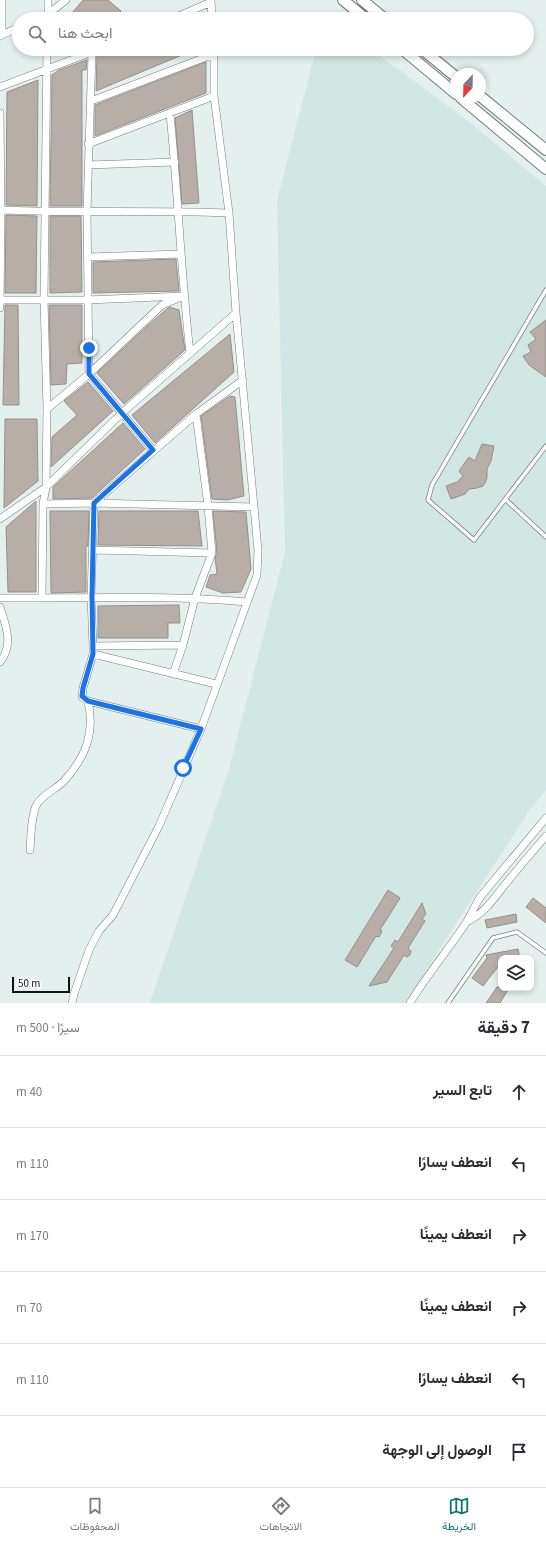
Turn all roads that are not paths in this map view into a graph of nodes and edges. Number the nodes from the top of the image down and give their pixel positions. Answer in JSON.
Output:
{"nodes":[{"id":1,"x":2,"y":0,"type":"edge"},
{"id":2,"x":48,"y":0,"type":"edge"},
{"id":3,"x":66,"y":0,"type":"edge"},
{"id":4,"x":343,"y":0,"type":"edge"},
{"id":5,"x":362,"y":0,"type":"edge"},
{"id":6,"x":211,"y":1,"type":"edge"},
{"id":7,"x":48,"y":12,"type":"edge"},
{"id":8,"x":52,"y":12,"type":"edge"},
{"id":9,"x":187,"y":12,"type":"edge"},
{"id":10,"x":212,"y":12,"type":"edge"},
{"id":11,"x":358,"y":12,"type":"edge"},
{"id":12,"x":377,"y":12,"type":"edge"},
{"id":13,"x":12,"y":30,"type":"edge"},
{"id":14,"x":1,"y":35,"type":"edge"},
{"id":15,"x":47,"y":56,"type":"edge"},
{"id":16,"x":84,"y":56,"type":"edge"},
{"id":17,"x":92,"y":56,"type":"edge"},
{"id":18,"x":202,"y":56,"type":"edge"},
{"id":19,"x":214,"y":56,"type":"edge"},
{"id":20,"x":410,"y":56,"type":"edge"},
{"id":21,"x":430,"y":56,"type":"edge"},
{"id":22,"x":47,"y":70,"type":"junction"},
{"id":23,"x":450,"y":72,"type":"edge"},
{"id":24,"x":0,"y":87,"type":"edge"},
{"id":25,"x":450,"y":89,"type":"edge"},
{"id":26,"x":214,"y":96,"type":"junction"},
{"id":27,"x":91,"y":101,"type":"junction"},
{"id":28,"x":486,"y":101,"type":"edge"},
{"id":29,"x":468,"y":104,"type":"edge"},
{"id":30,"x":0,"y":113,"type":"edge"},
{"id":31,"x":170,"y":114,"type":"junction"},
{"id":32,"x":88,"y":144,"type":"junction"},
{"id":33,"x":546,"y":150,"type":"edge"},
{"id":34,"x":175,"y":162,"type":"junction"},
{"id":35,"x":88,"y":165,"type":"junction"},
{"id":36,"x":546,"y":169,"type":"edge"},
{"id":37,"x":2,"y":210,"type":"junction"},
{"id":38,"x":87,"y":211,"type":"junction"},
{"id":39,"x":178,"y":211,"type":"junction"},
{"id":40,"x":46,"y":212,"type":"junction"},
{"id":41,"x":229,"y":213,"type":"junction"},
{"id":42,"x":181,"y":254,"type":"junction"},
{"id":43,"x":87,"y":257,"type":"junction"},
{"id":44,"x":546,"y":290,"type":"edge"},
{"id":45,"x":183,"y":296,"type":"junction"},
{"id":46,"x":44,"y":299,"type":"junction"},
{"id":47,"x":0,"y":300,"type":"edge"},
{"id":48,"x":87,"y":300,"type":"junction"},
{"id":49,"x":0,"y":308,"type":"edge"},
{"id":50,"x":236,"y":313,"type":"junction"},
{"id":51,"x":190,"y":353,"type":"junction"},
{"id":52,"x":89,"y":374,"type":"junction"},
{"id":53,"x":243,"y":380,"type":"junction"},
{"id":54,"x":47,"y":409,"type":"junction"},
{"id":55,"x":123,"y":412,"type":"junction"},
{"id":56,"x":196,"y":414,"type":"junction"},
{"id":57,"x":546,"y":446,"type":"edge"},
{"id":58,"x":153,"y":450,"type":"junction"},
{"id":59,"x":46,"y":487,"type":"junction"},
{"id":60,"x":505,"y":499,"type":"junction"},
{"id":61,"x":94,"y":503,"type":"junction"},
{"id":62,"x":43,"y":504,"type":"junction"},
{"id":63,"x":208,"y":506,"type":"junction"},
{"id":64,"x":254,"y":507,"type":"junction"},
{"id":65,"x":0,"y":519,"type":"edge"},
{"id":66,"x":546,"y":537,"type":"edge"},
{"id":67,"x":94,"y":550,"type":"junction"},
{"id":68,"x":212,"y":553,"type":"junction"},
{"id":69,"x":92,"y":597,"type":"junction"},
{"id":70,"x":0,"y":598,"type":"edge"},
{"id":71,"x":42,"y":598,"type":"junction"},
{"id":72,"x":195,"y":598,"type":"junction"},
{"id":73,"x":247,"y":602,"type":"junction"},
{"id":74,"x":0,"y":607,"type":"edge"},
{"id":75,"x":183,"y":645,"type":"junction"},
{"id":76,"x":93,"y":646,"type":"junction"},
{"id":77,"x":93,"y":654,"type":"junction"},
{"id":78,"x":0,"y":662,"type":"edge"},
{"id":79,"x":173,"y":674,"type":"junction"},
{"id":80,"x":216,"y":684,"type":"junction"},
{"id":81,"x":88,"y":701,"type":"junction"},
{"id":82,"x":201,"y":729,"type":"junction"},
{"id":83,"x":546,"y":818,"type":"edge"},
{"id":84,"x":546,"y":836,"type":"edge"},
{"id":85,"x":30,"y":850,"type":"dead end"},
{"id":86,"x":467,"y":922,"type":"junction"},
{"id":87,"x":546,"y":953,"type":"edge"},
{"id":88,"x":72,"y":1003,"type":"edge"},
{"id":89,"x":410,"y":1003,"type":"edge"},
{"id":90,"x":448,"y":1003,"type":"edge"}],
"edges":[{"from":1,"to":14,"type":"street"},
{"from":2,"to":7,"type":"street"},
{"from":3,"to":8,"type":"street"},
{"from":4,"to":11,"type":"main road"},
{"from":5,"to":12,"type":"main road"},
{"from":6,"to":9,"type":"street"},
{"from":6,"to":10,"type":"street"},
{"from":13,"to":14,"type":"street"},
{"from":15,"to":22,"type":"street"},
{"from":16,"to":22,"type":"street"},
{"from":17,"to":27,"type":"street"},
{"from":18,"to":27,"type":"street"},
{"from":19,"to":26,"type":"street"},
{"from":20,"to":25,"type":"main road"},
{"from":21,"to":23,"type":"main road"},
{"from":22,"to":24,"type":"street"},
{"from":22,"to":40,"type":"street"},
{"from":26,"to":31,"type":"street"},
{"from":26,"to":41,"type":"street"},
{"from":27,"to":32,"type":"street"},
{"from":28,"to":33,"type":"main road"},
{"from":29,"to":36,"type":"main road"},
{"from":30,"to":37,"type":"street"},
{"from":31,"to":32,"type":"street"},
{"from":31,"to":34,"type":"street"},
{"from":32,"to":35,"type":"street"},
{"from":34,"to":35,"type":"street"},
{"from":34,"to":39,"type":"street"},
{"from":35,"to":38,"type":"street"},
{"from":37,"to":40,"type":"street"},
{"from":37,"to":47,"type":"street"},
{"from":38,"to":39,"type":"street"},
{"from":38,"to":40,"type":"street"},
{"from":38,"to":43,"type":"street"},
{"from":39,"to":41,"type":"street"},
{"from":39,"to":42,"type":"street"},
{"from":40,"to":46,"type":"street"},
{"from":41,"to":50,"type":"street"},
{"from":42,"to":43,"type":"street"},
{"from":42,"to":45,"type":"street"},
{"from":43,"to":48,"type":"street"},
{"from":44,"to":60,"type":"lane"},
{"from":45,"to":48,"type":"street"},
{"from":45,"to":51,"type":"street"},
{"from":45,"to":52,"type":"street"},
{"from":46,"to":47,"type":"street"},
{"from":46,"to":48,"type":"street"},
{"from":46,"to":54,"type":"street"},
{"from":47,"to":49,"type":"street"},
{"from":48,"to":52,"type":"street"},
{"from":50,"to":51,"type":"street"},
{"from":50,"to":53,"type":"street"},
{"from":51,"to":55,"type":"street"},
{"from":52,"to":54,"type":"street"},
{"from":52,"to":55,"type":"street"},
{"from":53,"to":56,"type":"street"},
{"from":53,"to":64,"type":"street"},
{"from":54,"to":59,"type":"street"},
{"from":55,"to":58,"type":"street"},
{"from":55,"to":59,"type":"street"},
{"from":56,"to":58,"type":"street"},
{"from":56,"to":63,"type":"street"},
{"from":57,"to":60,"type":"lane"},
{"from":58,"to":61,"type":"street"},
{"from":59,"to":62,"type":"street"},
{"from":59,"to":65,"type":"street"},
{"from":60,"to":66,"type":"lane"},
{"from":61,"to":62,"type":"street"},
{"from":61,"to":63,"type":"street"},
{"from":61,"to":67,"type":"street"},
{"from":62,"to":71,"type":"street"},
{"from":63,"to":64,"type":"street"},
{"from":63,"to":68,"type":"street"},
{"from":64,"to":73,"type":"street"},
{"from":67,"to":68,"type":"street"},
{"from":67,"to":69,"type":"street"},
{"from":68,"to":72,"type":"street"},
{"from":69,"to":71,"type":"street"},
{"from":69,"to":72,"type":"street"},
{"from":69,"to":76,"type":"street"},
{"from":70,"to":71,"type":"street"},
{"from":72,"to":73,"type":"street"},
{"from":72,"to":75,"type":"street"},
{"from":73,"to":80,"type":"street"},
{"from":74,"to":78,"type":"street"},
{"from":75,"to":76,"type":"street"},
{"from":75,"to":79,"type":"street"},
{"from":76,"to":77,"type":"street"},
{"from":77,"to":79,"type":"street"},
{"from":77,"to":81,"type":"street"},
{"from":79,"to":80,"type":"street"},
{"from":80,"to":82,"type":"street"},
{"from":81,"to":82,"type":"street"},
{"from":81,"to":85,"type":"street"},
{"from":82,"to":88,"type":"street"},
{"from":83,"to":86,"type":"street"},
{"from":84,"to":86,"type":"street"},
{"from":86,"to":89,"type":"street"},
{"from":87,"to":90,"type":"lane"}]}
